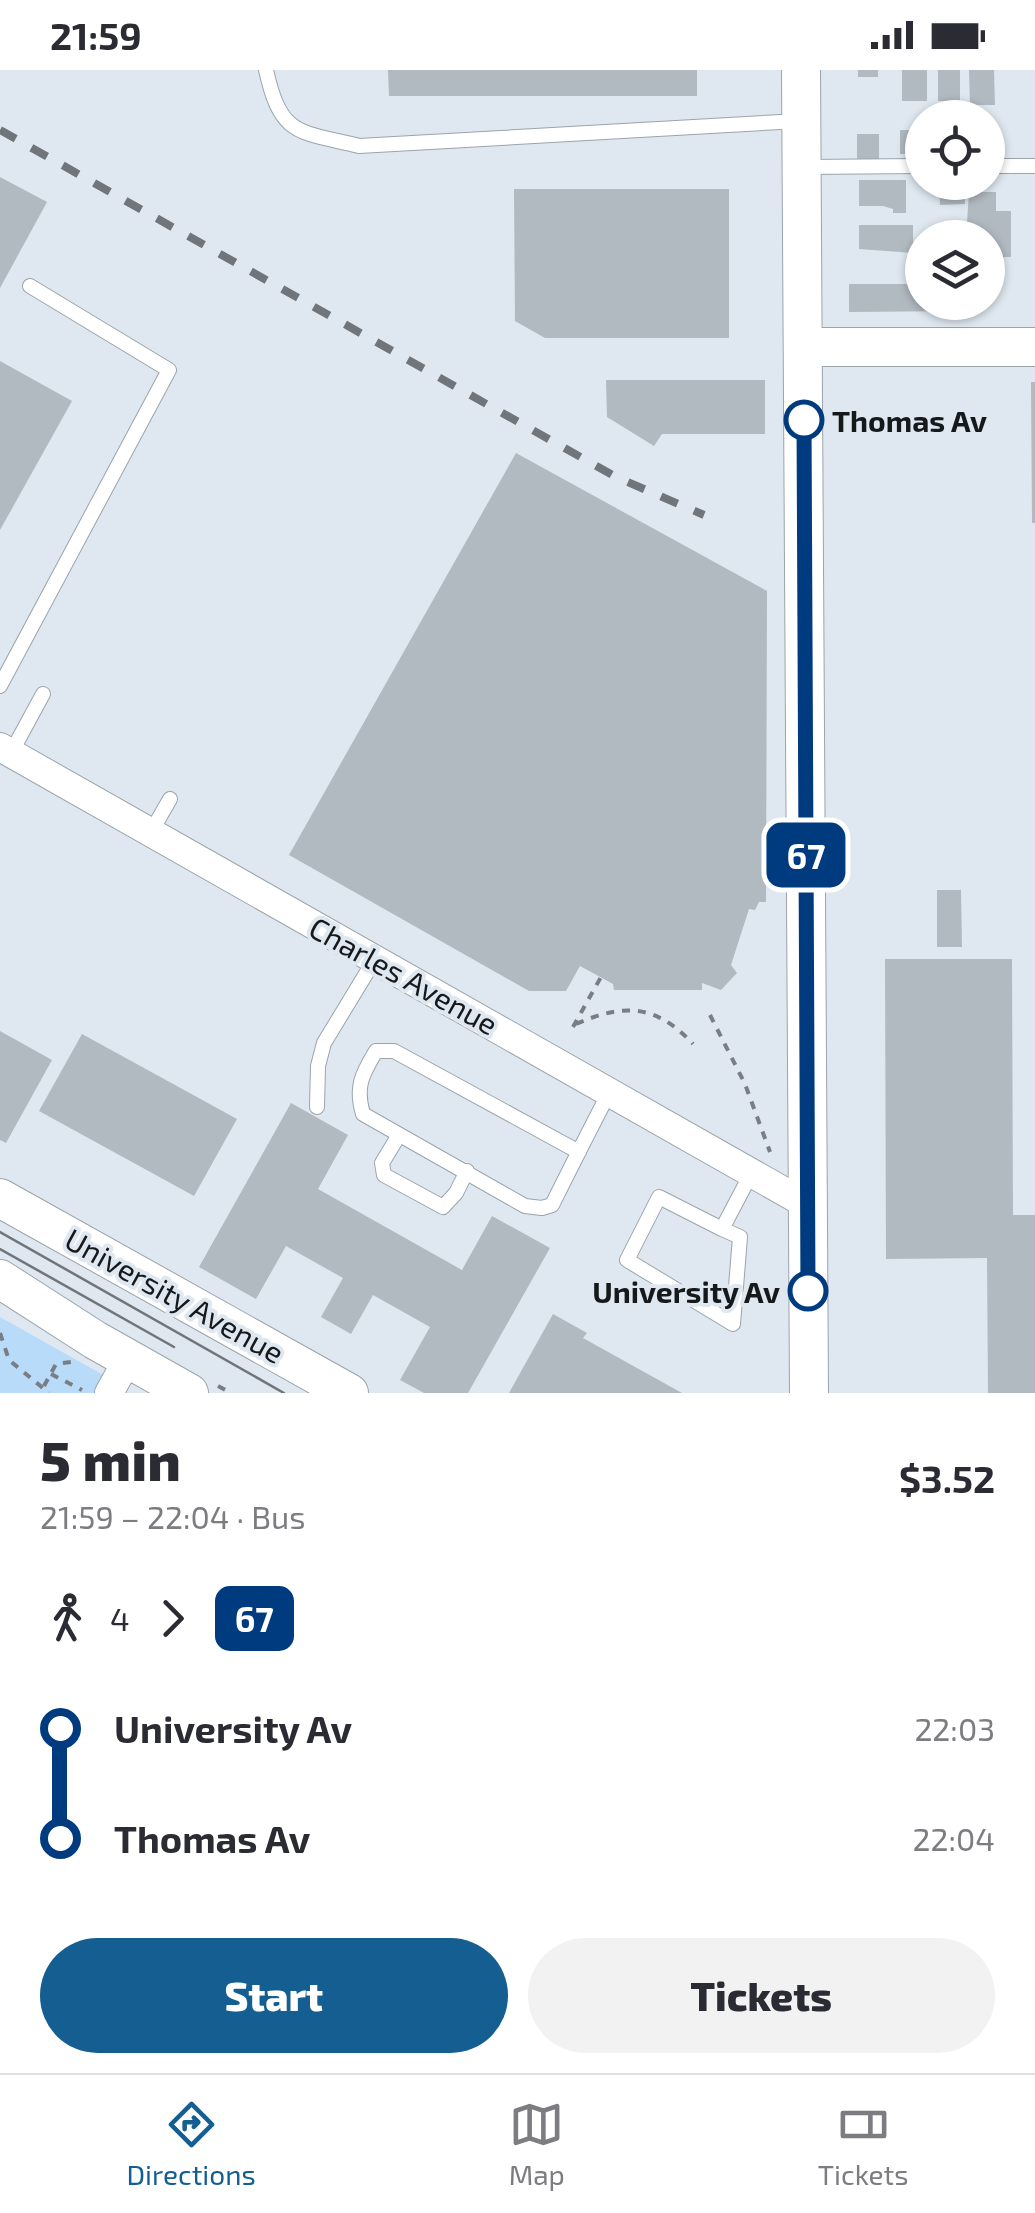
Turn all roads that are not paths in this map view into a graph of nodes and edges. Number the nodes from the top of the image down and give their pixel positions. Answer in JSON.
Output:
{"nodes":[{"id":1,"x":266,"y":70,"type":"edge"},
{"id":2,"x":801,"y":70,"type":"edge"},
{"id":3,"x":801,"y":120,"type":"junction"},
{"id":4,"x":905,"y":166,"type":"edge"},
{"id":5,"x":1005,"y":166,"type":"edge"},
{"id":6,"x":1035,"y":166,"type":"edge"},
{"id":7,"x":802,"y":167,"type":"junction"},
{"id":8,"x":30,"y":286,"type":"dead end"},
{"id":9,"x":804,"y":348,"type":"junction"},
{"id":10,"x":1035,"y":348,"type":"edge"},
{"id":11,"x":0,"y":686,"type":"edge"},
{"id":12,"x":43,"y":694,"type":"dead end"},
{"id":13,"x":6,"y":750,"type":"edge"},
{"id":14,"x":170,"y":798,"type":"dead end"},
{"id":15,"x":150,"y":832,"type":"junction"},
{"id":16,"x":375,"y":959,"type":"junction"},
{"id":17,"x":610,"y":1092,"type":"junction"},
{"id":18,"x":318,"y":1108,"type":"dead end"},
{"id":19,"x":400,"y":1135,"type":"junction"},
{"id":20,"x":579,"y":1152,"type":"junction"},
{"id":21,"x":761,"y":1162,"type":"junction"},
{"id":22,"x":467,"y":1171,"type":"junction"},
{"id":23,"x":0,"y":1198,"type":"edge"},
{"id":24,"x":808,"y":1205,"type":"junction"},
{"id":25,"x":722,"y":1229,"type":"junction"},
{"id":26,"x":0,"y":1279,"type":"edge"},
{"id":27,"x":128,"y":1359,"type":"junction"},
{"id":28,"x":96,"y":1392,"type":"edge"},
{"id":29,"x":189,"y":1393,"type":"edge"},
{"id":30,"x":349,"y":1393,"type":"edge"},
{"id":31,"x":809,"y":1393,"type":"edge"}],
"edges":[{"from":1,"to":3,"type":"lane"},
{"from":2,"to":3,"type":"street"},
{"from":3,"to":7,"type":"street"},
{"from":4,"to":7,"type":"lane"},
{"from":5,"to":6,"type":"lane"},
{"from":7,"to":9,"type":"street"},
{"from":8,"to":11,"type":"lane"},
{"from":9,"to":10,"type":"street"},
{"from":9,"to":24,"type":"street"},
{"from":12,"to":13,"type":"lane"},
{"from":13,"to":15,"type":"street","name":"Charles Avenue"},
{"from":14,"to":15,"type":"lane"},
{"from":15,"to":16,"type":"street","name":"Charles Avenue"},
{"from":16,"to":17,"type":"street","name":"Charles Avenue"},
{"from":16,"to":18,"type":"lane"},
{"from":17,"to":20,"type":"lane"},
{"from":17,"to":21,"type":"street","name":"Charles Avenue"},
{"from":19,"to":20,"type":"lane"},
{"from":19,"to":22,"type":"lane"},
{"from":19,"to":22,"type":"lane"},
{"from":20,"to":22,"type":"lane"},
{"from":21,"to":24,"type":"street","name":"Charles Avenue"},
{"from":21,"to":25,"type":"lane"},
{"from":23,"to":30,"type":"street","name":"University Avenue"},
{"from":24,"to":31,"type":"street"},
{"from":25,"to":25,"type":"lane"},
{"from":26,"to":27,"type":"street"},
{"from":27,"to":28,"type":"street"},
{"from":27,"to":29,"type":"street"}]}
